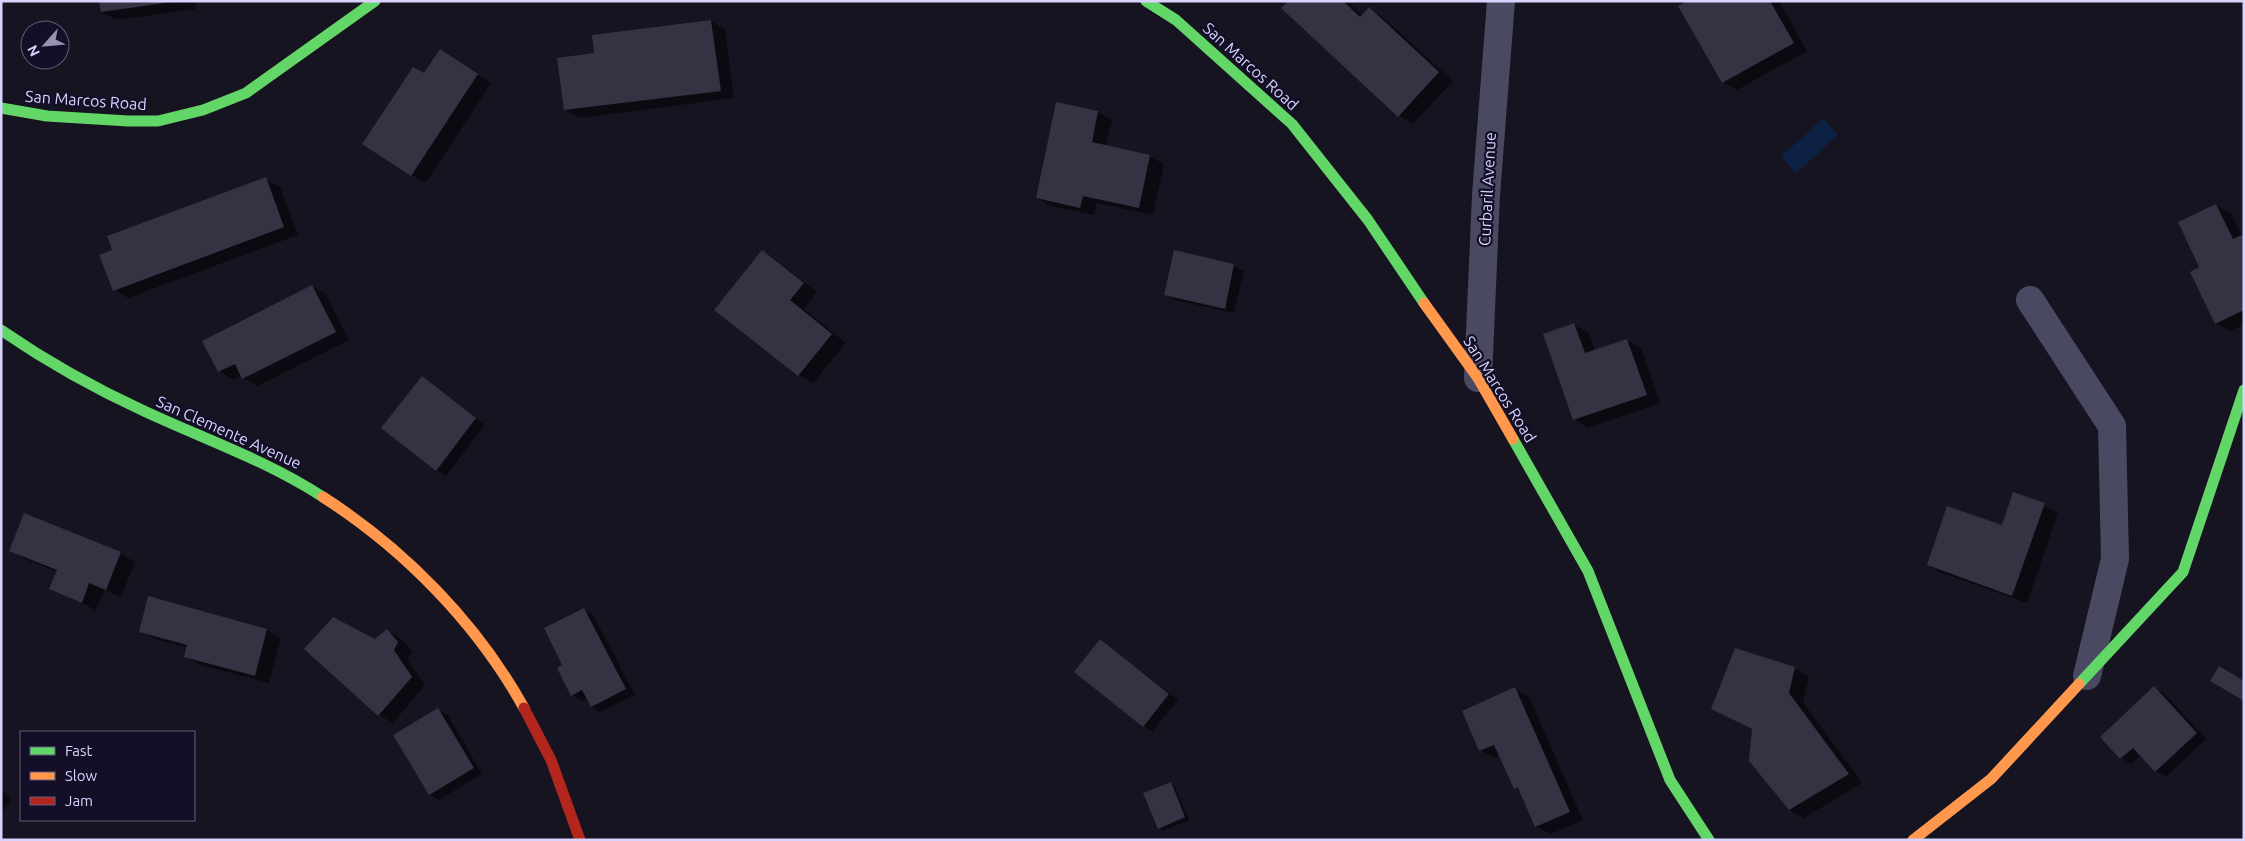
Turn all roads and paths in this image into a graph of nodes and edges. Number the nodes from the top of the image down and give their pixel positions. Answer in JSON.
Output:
{"nodes":[{"id":1,"x":375,"y":1,"type":"edge"},
{"id":2,"x":1146,"y":1,"type":"edge"},
{"id":3,"x":1501,"y":1,"type":"edge"},
{"id":4,"x":1,"y":108,"type":"edge"},
{"id":5,"x":2030,"y":300,"type":"dead end"},
{"id":6,"x":1,"y":330,"type":"edge"},
{"id":7,"x":1478,"y":378,"type":"junction"},
{"id":8,"x":2244,"y":390,"type":"edge"},
{"id":9,"x":2087,"y":676,"type":"junction"},
{"id":10,"x":580,"y":840,"type":"edge"},
{"id":11,"x":1709,"y":840,"type":"edge"},
{"id":12,"x":1913,"y":840,"type":"edge"}],
"edges":[{"from":1,"to":4,"type":"street","name":"San Marcos Road"},
{"from":2,"to":7,"type":"street","name":"San Marcos Road"},
{"from":3,"to":7,"type":"street","name":"Curbaril Avenue"},
{"from":5,"to":9,"type":"street"},
{"from":6,"to":10,"type":"street","name":"San Clemente Avenue"},
{"from":7,"to":11,"type":"street","name":"San Marcos Road"},
{"from":8,"to":9,"type":"street"},
{"from":9,"to":12,"type":"street"}]}
